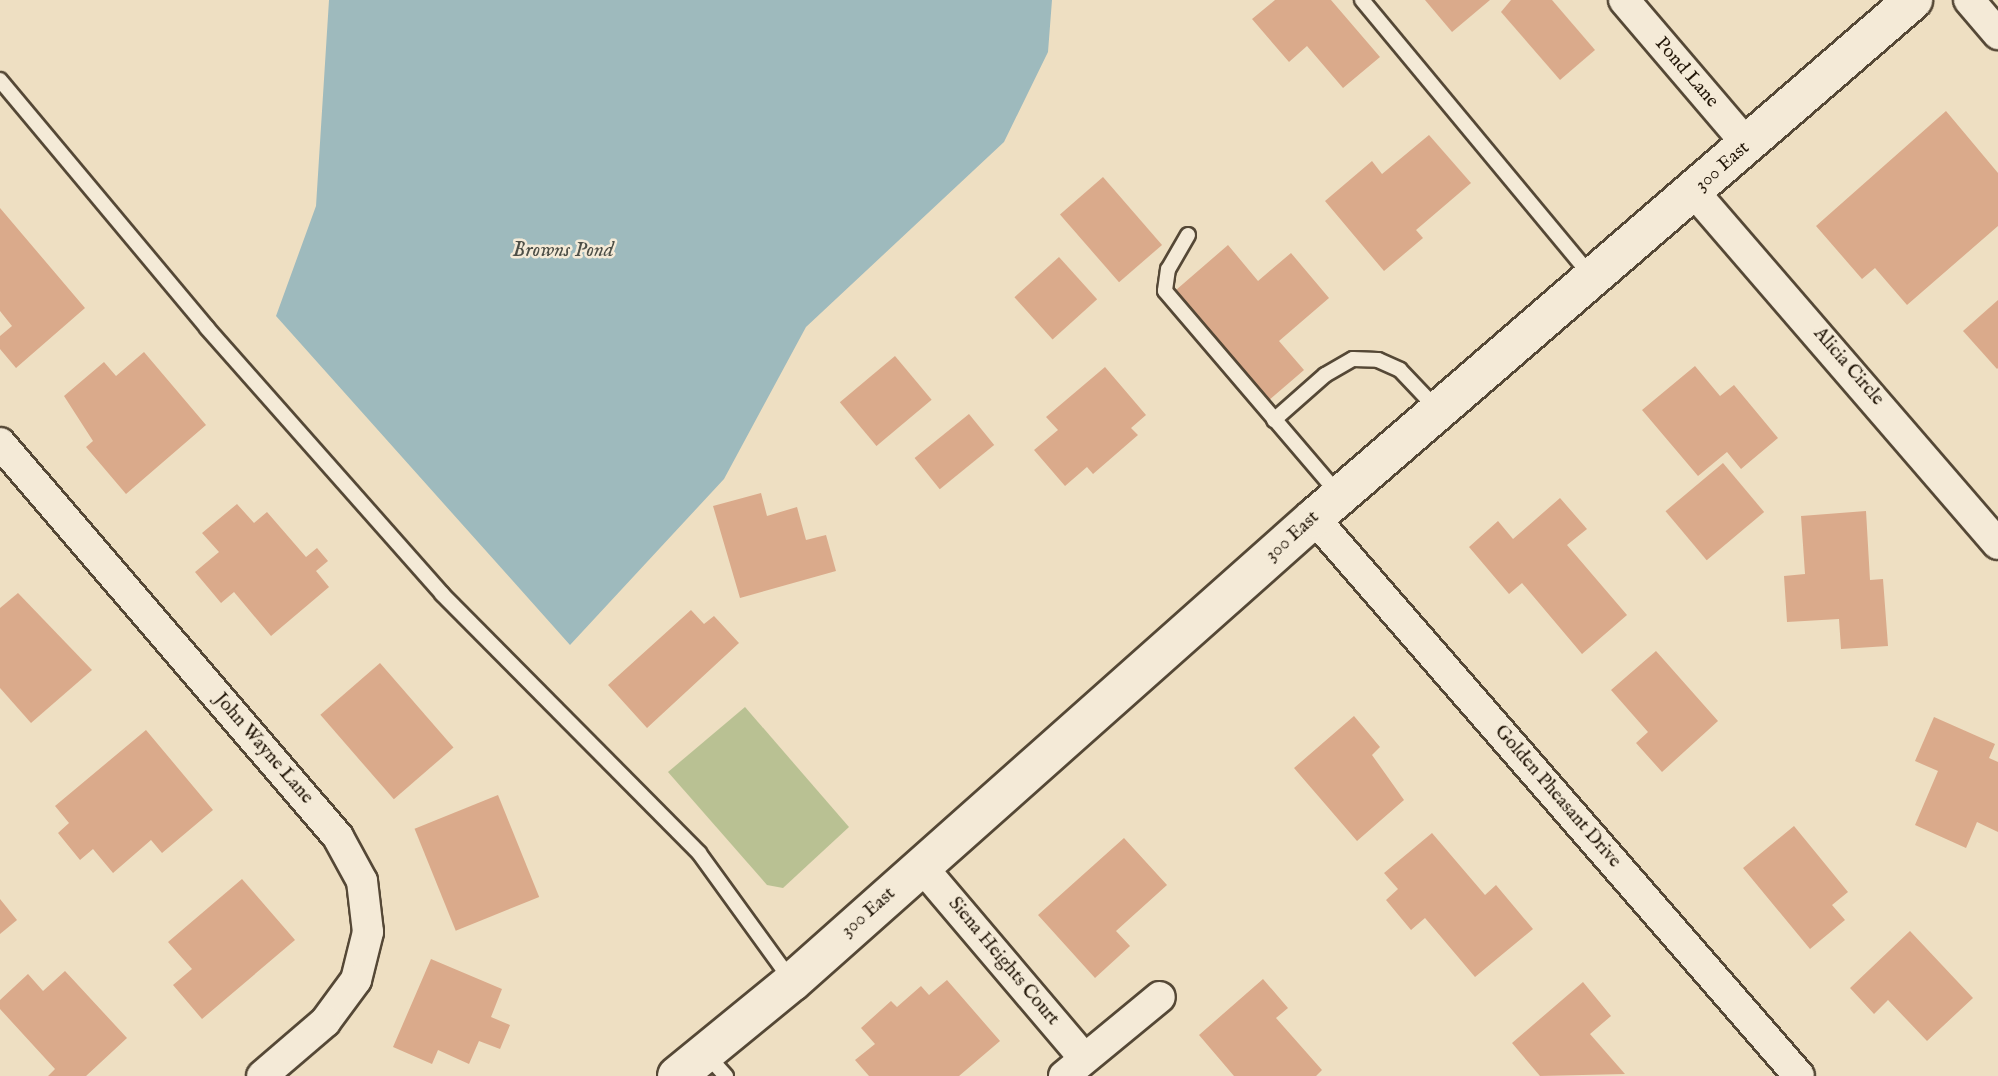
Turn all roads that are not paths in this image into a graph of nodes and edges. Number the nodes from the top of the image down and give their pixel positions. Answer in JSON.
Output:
{"nodes":[{"id":1,"x":1362,"y":0,"type":"edge"},
{"id":2,"x":1624,"y":0,"type":"edge"},
{"id":3,"x":1913,"y":0,"type":"edge"},
{"id":4,"x":1969,"y":0,"type":"edge"},
{"id":5,"x":1998,"y":34,"type":"edge"},
{"id":6,"x":0,"y":80,"type":"edge"},
{"id":7,"x":1748,"y":145,"type":"junction"},
{"id":8,"x":1694,"y":192,"type":"junction"},
{"id":9,"x":1188,"y":235,"type":"dead end"},
{"id":10,"x":1593,"y":279,"type":"junction"},
{"id":11,"x":1439,"y":411,"type":"junction"},
{"id":12,"x":1274,"y":420,"type":"junction"},
{"id":13,"x":0,"y":443,"type":"edge"},
{"id":14,"x":1327,"y":507,"type":"junction"},
{"id":15,"x":1998,"y":544,"type":"edge"},
{"id":16,"x":922,"y":867,"type":"junction"},
{"id":17,"x":792,"y":982,"type":"junction"},
{"id":18,"x":1160,"y":997,"type":"dead end"},
{"id":19,"x":1074,"y":1067,"type":"edge"},
{"id":20,"x":703,"y":1068,"type":"edge"},
{"id":21,"x":262,"y":1076,"type":"edge"},
{"id":22,"x":1799,"y":1076,"type":"edge"}],
"edges":[{"from":1,"to":10,"type":"lane"},
{"from":2,"to":7,"type":"street","name":"Pond Lane"},
{"from":3,"to":7,"type":"main road","name":"300 East"},
{"from":4,"to":5,"type":"street"},
{"from":6,"to":17,"type":"lane"},
{"from":7,"to":8,"type":"main road","name":"300 East"},
{"from":8,"to":10,"type":"main road","name":"300 East"},
{"from":8,"to":15,"type":"street","name":"Alicia Circle"},
{"from":9,"to":12,"type":"lane"},
{"from":10,"to":11,"type":"main road","name":"300 East"},
{"from":11,"to":12,"type":"lane"},
{"from":11,"to":14,"type":"main road","name":"300 East"},
{"from":12,"to":14,"type":"lane"},
{"from":13,"to":21,"type":"street","name":"John Wayne Lane"},
{"from":14,"to":16,"type":"main road","name":"300 East"},
{"from":14,"to":22,"type":"street","name":"Golden Pheasant Drive"},
{"from":16,"to":17,"type":"main road","name":"300 East"},
{"from":16,"to":19,"type":"street","name":"Siena Heights Court"},
{"from":17,"to":20,"type":"main road","name":"300 East"},
{"from":18,"to":19,"type":"street","name":"Siena Heights Court"}]}
